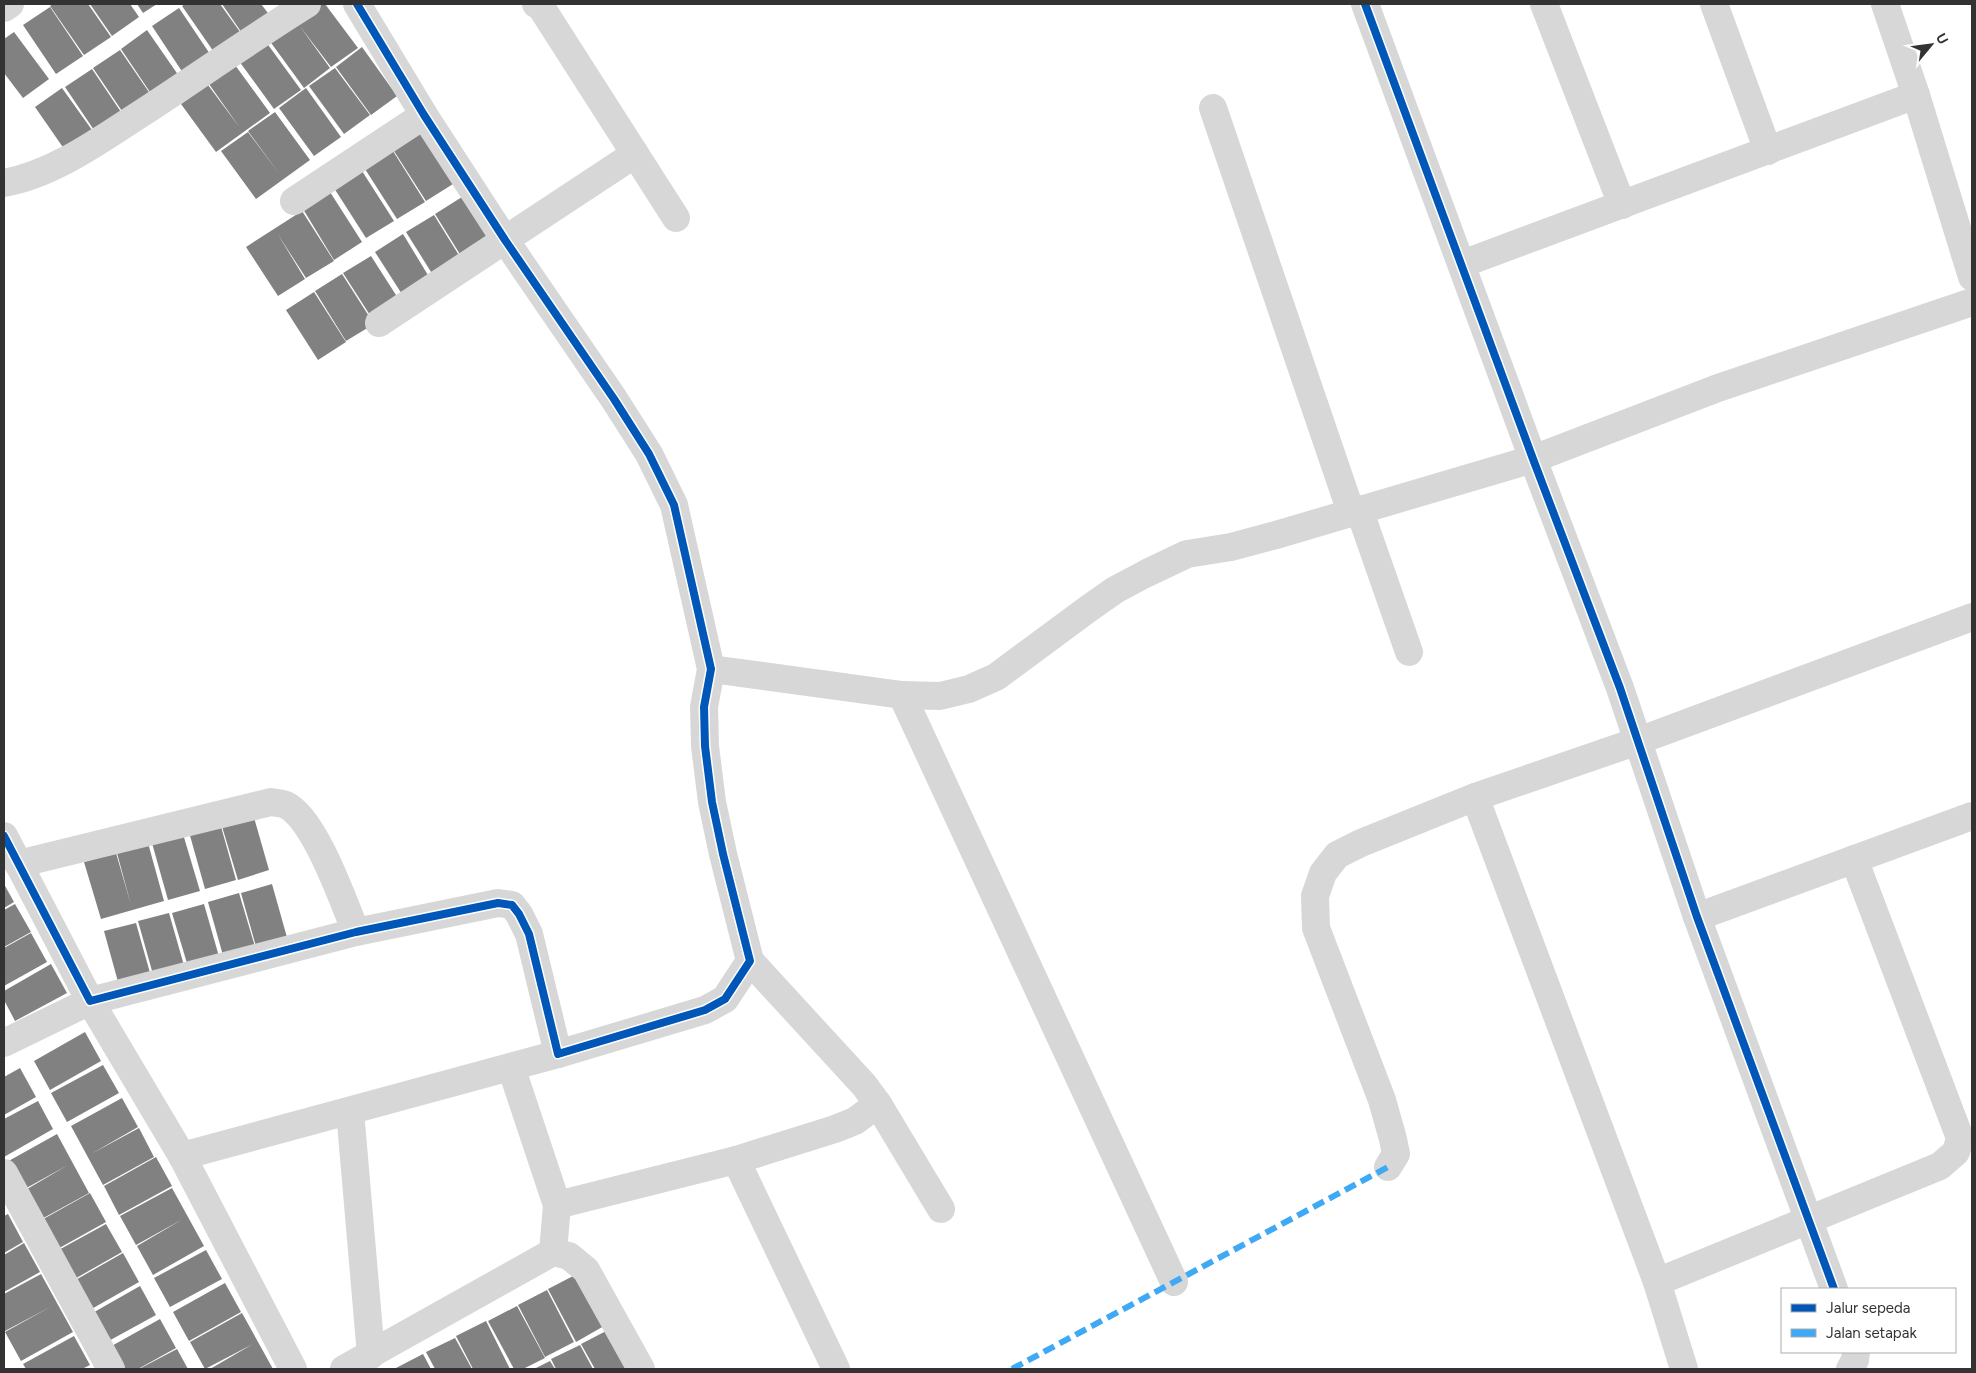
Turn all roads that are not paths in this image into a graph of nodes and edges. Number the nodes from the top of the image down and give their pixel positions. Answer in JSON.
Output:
{"nodes":[{"id":1,"x":10,"y":4,"type":"edge"},
{"id":2,"x":357,"y":4,"type":"edge"},
{"id":3,"x":536,"y":4,"type":"edge"},
{"id":4,"x":1365,"y":4,"type":"edge"},
{"id":5,"x":1544,"y":4,"type":"edge"},
{"id":6,"x":1714,"y":4,"type":"edge"},
{"id":7,"x":1885,"y":4,"type":"edge"},
{"id":8,"x":4,"y":8,"type":"edge"},
{"id":9,"x":293,"y":8,"type":"edge"},
{"id":10,"x":1916,"y":95,"type":"junction"},
{"id":11,"x":1213,"y":108,"type":"dead end"},
{"id":12,"x":424,"y":115,"type":"junction"},
{"id":13,"x":1768,"y":151,"type":"junction"},
{"id":14,"x":635,"y":154,"type":"junction"},
{"id":15,"x":4,"y":183,"type":"edge"},
{"id":16,"x":294,"y":201,"type":"dead end"},
{"id":17,"x":1622,"y":204,"type":"junction"},
{"id":18,"x":676,"y":218,"type":"dead end"},
{"id":19,"x":505,"y":240,"type":"junction"},
{"id":20,"x":1462,"y":264,"type":"junction"},
{"id":21,"x":1971,"y":272,"type":"edge"},
{"id":22,"x":1972,"y":302,"type":"edge"},
{"id":23,"x":379,"y":323,"type":"dead end"},
{"id":24,"x":1533,"y":459,"type":"junction"},
{"id":25,"x":1355,"y":511,"type":"junction"},
{"id":26,"x":1972,"y":616,"type":"edge"},
{"id":27,"x":1409,"y":652,"type":"dead end"},
{"id":28,"x":711,"y":669,"type":"junction"},
{"id":29,"x":902,"y":695,"type":"junction"},
{"id":30,"x":1638,"y":741,"type":"junction"},
{"id":31,"x":1475,"y":797,"type":"junction"},
{"id":32,"x":1972,"y":816,"type":"edge"},
{"id":33,"x":4,"y":836,"type":"edge"},
{"id":34,"x":1854,"y":860,"type":"junction"},
{"id":35,"x":18,"y":864,"type":"junction"},
{"id":36,"x":1697,"y":917,"type":"junction"},
{"id":37,"x":356,"y":932,"type":"junction"},
{"id":38,"x":750,"y":961,"type":"junction"},
{"id":39,"x":90,"y":1001,"type":"junction"},
{"id":40,"x":4,"y":1043,"type":"edge"},
{"id":41,"x":558,"y":1054,"type":"junction"},
{"id":42,"x":511,"y":1068,"type":"junction"},
{"id":43,"x":878,"y":1104,"type":"junction"},
{"id":44,"x":350,"y":1111,"type":"junction"},
{"id":45,"x":182,"y":1156,"type":"junction"},
{"id":46,"x":736,"y":1160,"type":"junction"},
{"id":47,"x":1388,"y":1167,"type":"dead end"},
{"id":48,"x":4,"y":1173,"type":"edge"},
{"id":49,"x":556,"y":1205,"type":"junction"},
{"id":50,"x":941,"y":1208,"type":"dead end"},
{"id":51,"x":1808,"y":1218,"type":"junction"},
{"id":52,"x":553,"y":1252,"type":"junction"},
{"id":53,"x":1174,"y":1282,"type":"dead end"},
{"id":54,"x":1657,"y":1282,"type":"junction"},
{"id":55,"x":1834,"y":1288,"type":"edge"},
{"id":56,"x":1856,"y":1353,"type":"edge"},
{"id":57,"x":371,"y":1355,"type":"junction"},
{"id":58,"x":111,"y":1369,"type":"edge"},
{"id":59,"x":293,"y":1369,"type":"edge"},
{"id":60,"x":344,"y":1369,"type":"edge"},
{"id":61,"x":641,"y":1369,"type":"edge"},
{"id":62,"x":836,"y":1369,"type":"edge"},
{"id":63,"x":1684,"y":1369,"type":"edge"},
{"id":64,"x":1850,"y":1369,"type":"edge"}],
"edges":[{"from":1,"to":8,"type":"street"},
{"from":2,"to":12,"type":"street"},
{"from":3,"to":14,"type":"street"},
{"from":4,"to":20,"type":"street"},
{"from":5,"to":17,"type":"street"},
{"from":6,"to":13,"type":"street"},
{"from":7,"to":10,"type":"street"},
{"from":9,"to":15,"type":"street"},
{"from":10,"to":13,"type":"street"},
{"from":10,"to":21,"type":"street"},
{"from":11,"to":25,"type":"street"},
{"from":12,"to":16,"type":"street"},
{"from":12,"to":19,"type":"street"},
{"from":13,"to":17,"type":"street"},
{"from":14,"to":18,"type":"street"},
{"from":14,"to":19,"type":"street"},
{"from":17,"to":20,"type":"street"},
{"from":19,"to":23,"type":"street"},
{"from":19,"to":28,"type":"street"},
{"from":20,"to":24,"type":"street"},
{"from":22,"to":24,"type":"street"},
{"from":24,"to":25,"type":"street"},
{"from":24,"to":30,"type":"street"},
{"from":25,"to":27,"type":"street"},
{"from":25,"to":29,"type":"street"},
{"from":26,"to":30,"type":"street"},
{"from":28,"to":29,"type":"street"},
{"from":28,"to":38,"type":"street"},
{"from":29,"to":53,"type":"street"},
{"from":30,"to":31,"type":"street"},
{"from":30,"to":36,"type":"street"},
{"from":31,"to":47,"type":"street"},
{"from":31,"to":54,"type":"street"},
{"from":32,"to":34,"type":"street"},
{"from":33,"to":35,"type":"street"},
{"from":34,"to":36,"type":"street"},
{"from":34,"to":51,"type":"street"},
{"from":35,"to":37,"type":"street"},
{"from":35,"to":39,"type":"street"},
{"from":36,"to":51,"type":"street"},
{"from":37,"to":39,"type":"street"},
{"from":37,"to":41,"type":"street"},
{"from":38,"to":41,"type":"street"},
{"from":38,"to":43,"type":"street"},
{"from":39,"to":40,"type":"street"},
{"from":39,"to":45,"type":"street"},
{"from":41,"to":42,"type":"street"},
{"from":42,"to":44,"type":"street"},
{"from":42,"to":49,"type":"street"},
{"from":43,"to":46,"type":"street"},
{"from":43,"to":50,"type":"street"},
{"from":44,"to":45,"type":"street"},
{"from":44,"to":57,"type":"street"},
{"from":45,"to":59,"type":"street"},
{"from":46,"to":49,"type":"street"},
{"from":46,"to":62,"type":"street"},
{"from":48,"to":58,"type":"street"},
{"from":49,"to":52,"type":"street"},
{"from":51,"to":54,"type":"street"},
{"from":51,"to":55,"type":"street"},
{"from":52,"to":57,"type":"street"},
{"from":52,"to":61,"type":"street"},
{"from":54,"to":63,"type":"street"},
{"from":56,"to":64,"type":"street"},
{"from":57,"to":60,"type":"street"}]}
